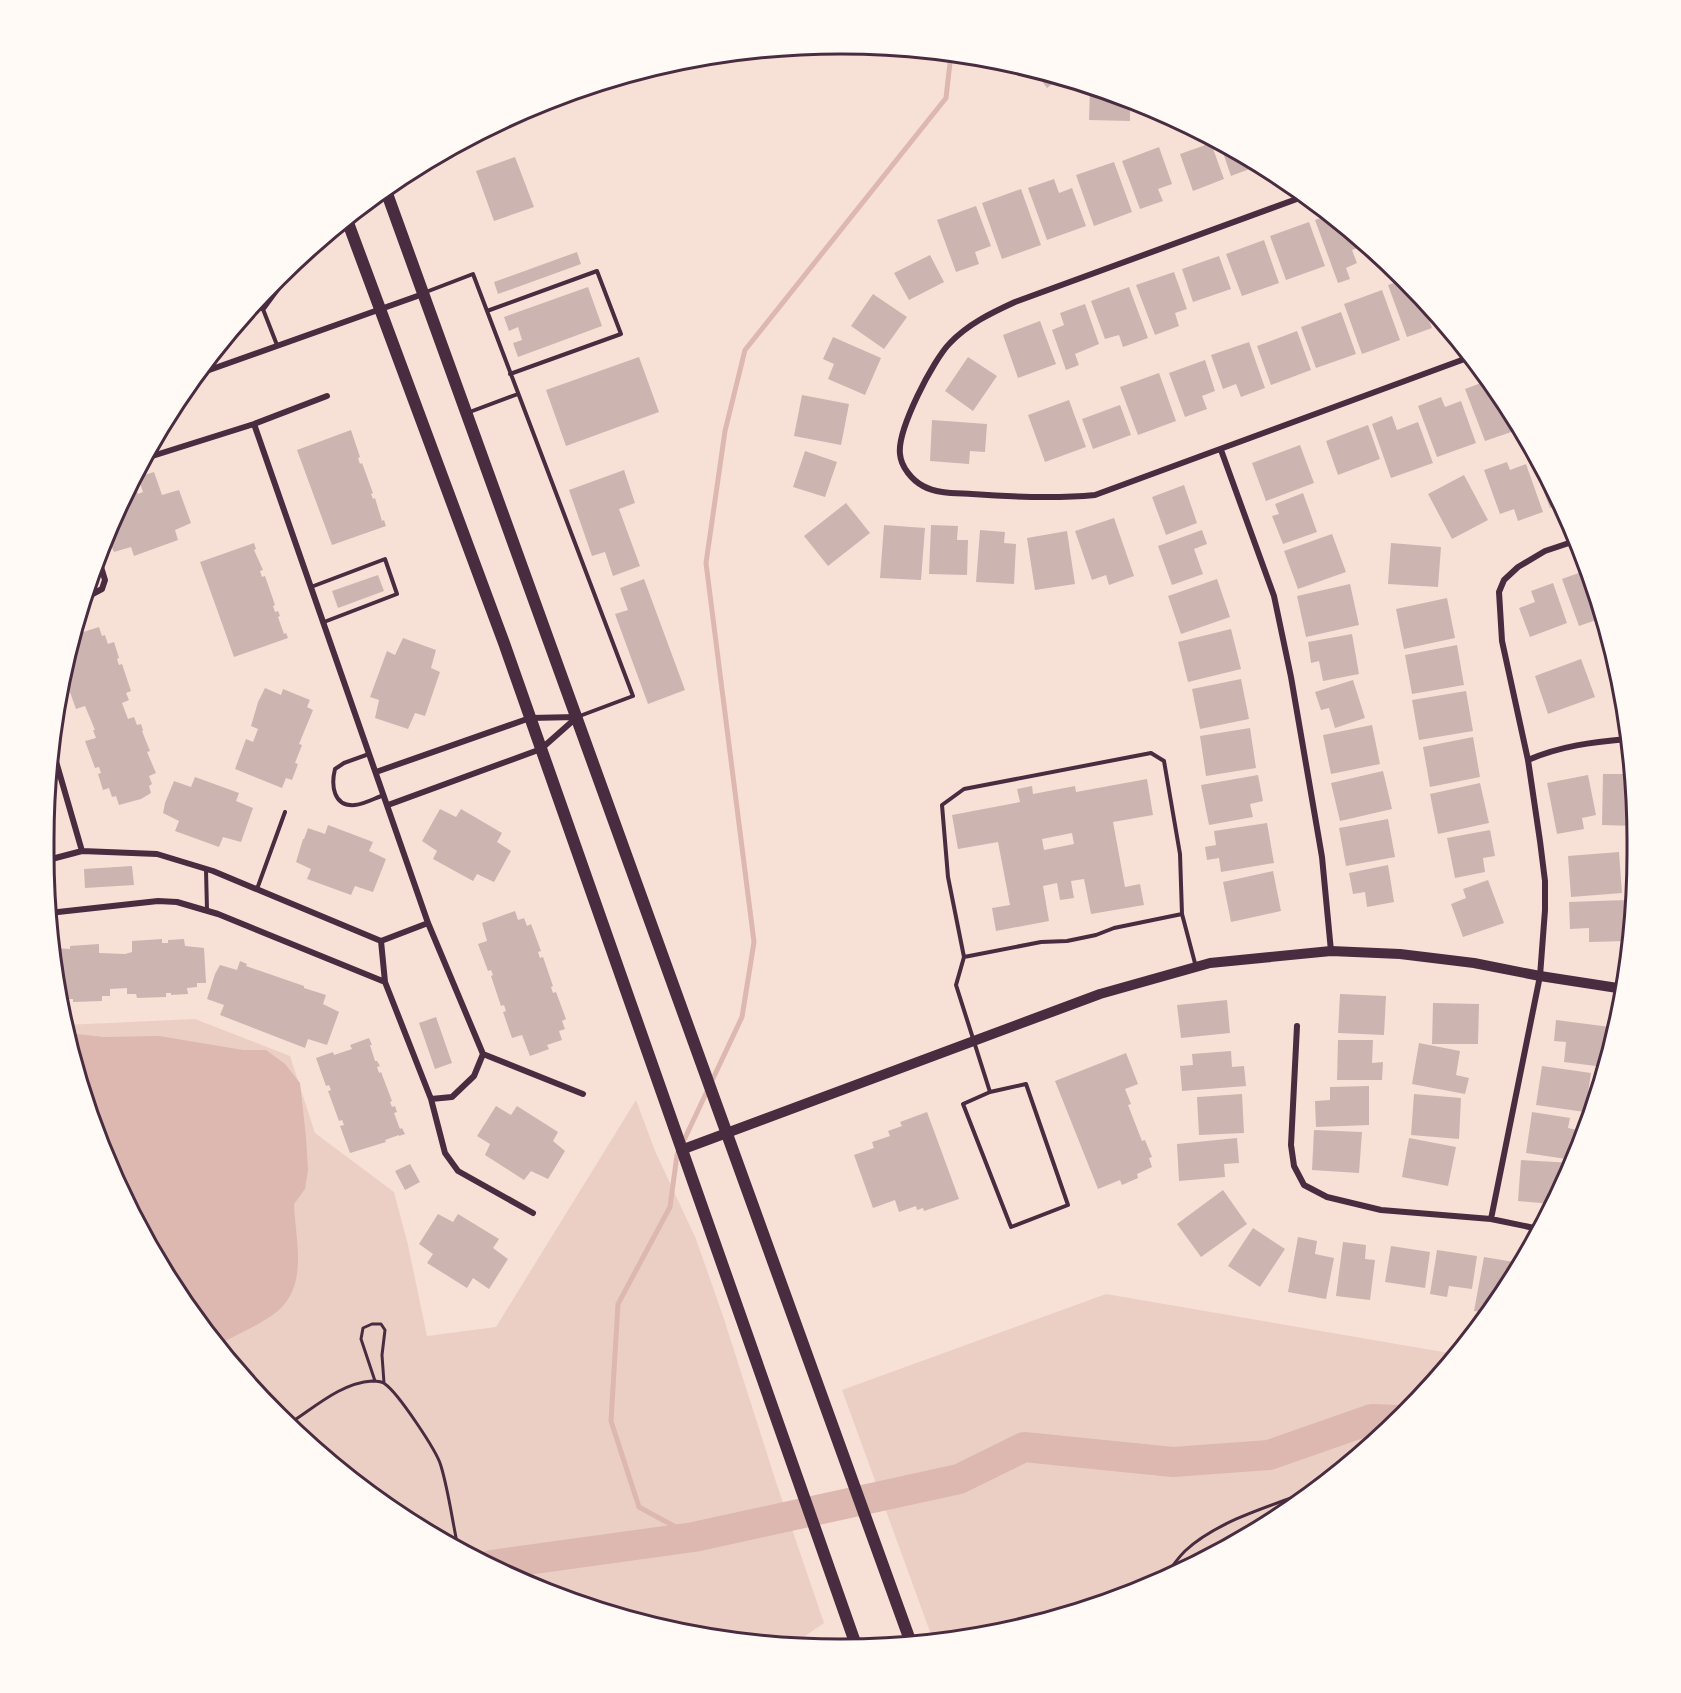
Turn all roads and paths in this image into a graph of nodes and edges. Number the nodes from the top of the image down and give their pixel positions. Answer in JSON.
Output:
{"nodes":[{"id":1,"x":389,"y":198,"type":"edge"},
{"id":2,"x":1295,"y":200,"type":"edge"},
{"id":3,"x":349,"y":228,"type":"edge"},
{"id":4,"x":423,"y":293,"type":"junction"},
{"id":5,"x":275,"y":294,"type":"edge"},
{"id":6,"x":263,"y":310,"type":"joint"},
{"id":7,"x":379,"y":310,"type":"junction"},
{"id":8,"x":487,"y":311,"type":"junction"},
{"id":9,"x":277,"y":345,"type":"junction"},
{"id":10,"x":1462,"y":360,"type":"edge"},
{"id":11,"x":212,"y":369,"type":"edge"},
{"id":12,"x":510,"y":374,"type":"junction"},
{"id":13,"x":518,"y":394,"type":"junction"},
{"id":14,"x":327,"y":396,"type":"dead end"},
{"id":15,"x":466,"y":413,"type":"junction"},
{"id":16,"x":254,"y":424,"type":"junction"},
{"id":17,"x":1221,"y":450,"type":"junction"},
{"id":18,"x":155,"y":455,"type":"edge"},
{"id":19,"x":1568,"y":543,"type":"edge"},
{"id":20,"x":102,"y":571,"type":"edge"},
{"id":21,"x":311,"y":587,"type":"junction"},
{"id":22,"x":94,"y":593,"type":"edge"},
{"id":23,"x":324,"y":622,"type":"junction"},
{"id":24,"x":576,"y":717,"type":"junction"},
{"id":25,"x":530,"y":718,"type":"junction"},
{"id":26,"x":1620,"y":740,"type":"edge"},
{"id":27,"x":541,"y":748,"type":"junction"},
{"id":28,"x":370,"y":754,"type":"junction"},
{"id":29,"x":1528,"y":760,"type":"junction"},
{"id":30,"x":58,"y":768,"type":"edge"},
{"id":31,"x":376,"y":772,"type":"junction"},
{"id":32,"x":384,"y":795,"type":"junction"},
{"id":33,"x":388,"y":805,"type":"junction"},
{"id":34,"x":285,"y":812,"type":"dead end"},
{"id":35,"x":82,"y":851,"type":"junction"},
{"id":36,"x":54,"y":858,"type":"edge"},
{"id":37,"x":206,"y":869,"type":"junction"},
{"id":38,"x":257,"y":889,"type":"junction"},
{"id":39,"x":207,"y":911,"type":"junction"},
{"id":40,"x":57,"y":912,"type":"edge"},
{"id":41,"x":1182,"y":914,"type":"junction"},
{"id":42,"x":428,"y":923,"type":"junction"},
{"id":43,"x":381,"y":941,"type":"junction"},
{"id":44,"x":1331,"y":951,"type":"junction"},
{"id":45,"x":964,"y":957,"type":"junction"},
{"id":46,"x":1196,"y":967,"type":"junction"},
{"id":47,"x":1539,"y":976,"type":"junction"},
{"id":48,"x":385,"y":982,"type":"junction"},
{"id":49,"x":1615,"y":988,"type":"edge"},
{"id":50,"x":1297,"y":1026,"type":"dead end"},
{"id":51,"x":972,"y":1041,"type":"junction"},
{"id":52,"x":483,"y":1054,"type":"junction"},
{"id":53,"x":990,"y":1092,"type":"junction"},
{"id":54,"x":583,"y":1094,"type":"dead end"},
{"id":55,"x":431,"y":1099,"type":"junction"},
{"id":56,"x":727,"y":1133,"type":"junction"},
{"id":57,"x":681,"y":1150,"type":"junction"},
{"id":58,"x":533,"y":1213,"type":"dead end"},
{"id":59,"x":1491,"y":1219,"type":"junction"},
{"id":60,"x":1532,"y":1227,"type":"edge"},
{"id":61,"x":375,"y":1381,"type":"junction"},
{"id":62,"x":384,"y":1383,"type":"junction"},
{"id":63,"x":295,"y":1419,"type":"edge"},
{"id":64,"x":1285,"y":1500,"type":"edge"},
{"id":65,"x":456,"y":1539,"type":"edge"},
{"id":66,"x":1175,"y":1564,"type":"edge"},
{"id":67,"x":909,"y":1635,"type":"edge"},
{"id":68,"x":854,"y":1638,"type":"edge"}],
"edges":[{"from":1,"to":4,"type":"main road"},
{"from":2,"to":17,"type":"street"},
{"from":3,"to":7,"type":"main road"},
{"from":4,"to":7,"type":"street"},
{"from":4,"to":8,"type":"lane"},
{"from":4,"to":15,"type":"main road"},
{"from":5,"to":6,"type":"lane"},
{"from":6,"to":9,"type":"lane"},
{"from":7,"to":9,"type":"street"},
{"from":7,"to":25,"type":"main road"},
{"from":8,"to":12,"type":"lane"},
{"from":8,"to":12,"type":"lane"},
{"from":9,"to":11,"type":"street"},
{"from":10,"to":17,"type":"street"},
{"from":12,"to":13,"type":"lane"},
{"from":13,"to":15,"type":"lane"},
{"from":13,"to":24,"type":"lane"},
{"from":14,"to":16,"type":"street"},
{"from":15,"to":24,"type":"main road"},
{"from":16,"to":18,"type":"street"},
{"from":16,"to":21,"type":"street"},
{"from":17,"to":44,"type":"street"},
{"from":19,"to":29,"type":"street"},
{"from":20,"to":22,"type":"street"},
{"from":21,"to":23,"type":"street"},
{"from":21,"to":23,"type":"lane"},
{"from":23,"to":28,"type":"street"},
{"from":24,"to":25,"type":"street"},
{"from":24,"to":27,"type":"street"},
{"from":24,"to":56,"type":"main road"},
{"from":25,"to":27,"type":"main road"},
{"from":25,"to":31,"type":"street"},
{"from":26,"to":29,"type":"street"},
{"from":27,"to":33,"type":"street"},
{"from":27,"to":57,"type":"main road"},
{"from":28,"to":31,"type":"street"},
{"from":28,"to":32,"type":"lane"},
{"from":29,"to":47,"type":"street"},
{"from":30,"to":35,"type":"street"},
{"from":31,"to":32,"type":"street"},
{"from":32,"to":33,"type":"street"},
{"from":33,"to":42,"type":"street"},
{"from":34,"to":38,"type":"lane"},
{"from":35,"to":36,"type":"street"},
{"from":35,"to":37,"type":"street"},
{"from":37,"to":38,"type":"street"},
{"from":37,"to":39,"type":"lane"},
{"from":38,"to":43,"type":"street"},
{"from":39,"to":40,"type":"street"},
{"from":39,"to":48,"type":"street"},
{"from":41,"to":45,"type":"lane"},
{"from":41,"to":45,"type":"lane"},
{"from":41,"to":46,"type":"lane"},
{"from":42,"to":43,"type":"street"},
{"from":42,"to":52,"type":"street"},
{"from":43,"to":48,"type":"street"},
{"from":44,"to":46,"type":"street"},
{"from":44,"to":47,"type":"street"},
{"from":45,"to":51,"type":"lane"},
{"from":46,"to":51,"type":"street"},
{"from":47,"to":49,"type":"street"},
{"from":47,"to":59,"type":"street"},
{"from":48,"to":55,"type":"street"},
{"from":50,"to":59,"type":"street"},
{"from":51,"to":53,"type":"lane"},
{"from":51,"to":56,"type":"street"},
{"from":52,"to":54,"type":"street"},
{"from":52,"to":55,"type":"street"},
{"from":53,"to":53,"type":"lane"},
{"from":55,"to":58,"type":"street"},
{"from":56,"to":57,"type":"street"},
{"from":56,"to":67,"type":"main road"},
{"from":57,"to":68,"type":"main road"},
{"from":59,"to":60,"type":"street"},
{"from":61,"to":62,"type":"path"},
{"from":61,"to":62,"type":"path"},
{"from":61,"to":63,"type":"path"},
{"from":62,"to":65,"type":"path"},
{"from":64,"to":66,"type":"path"}]}
